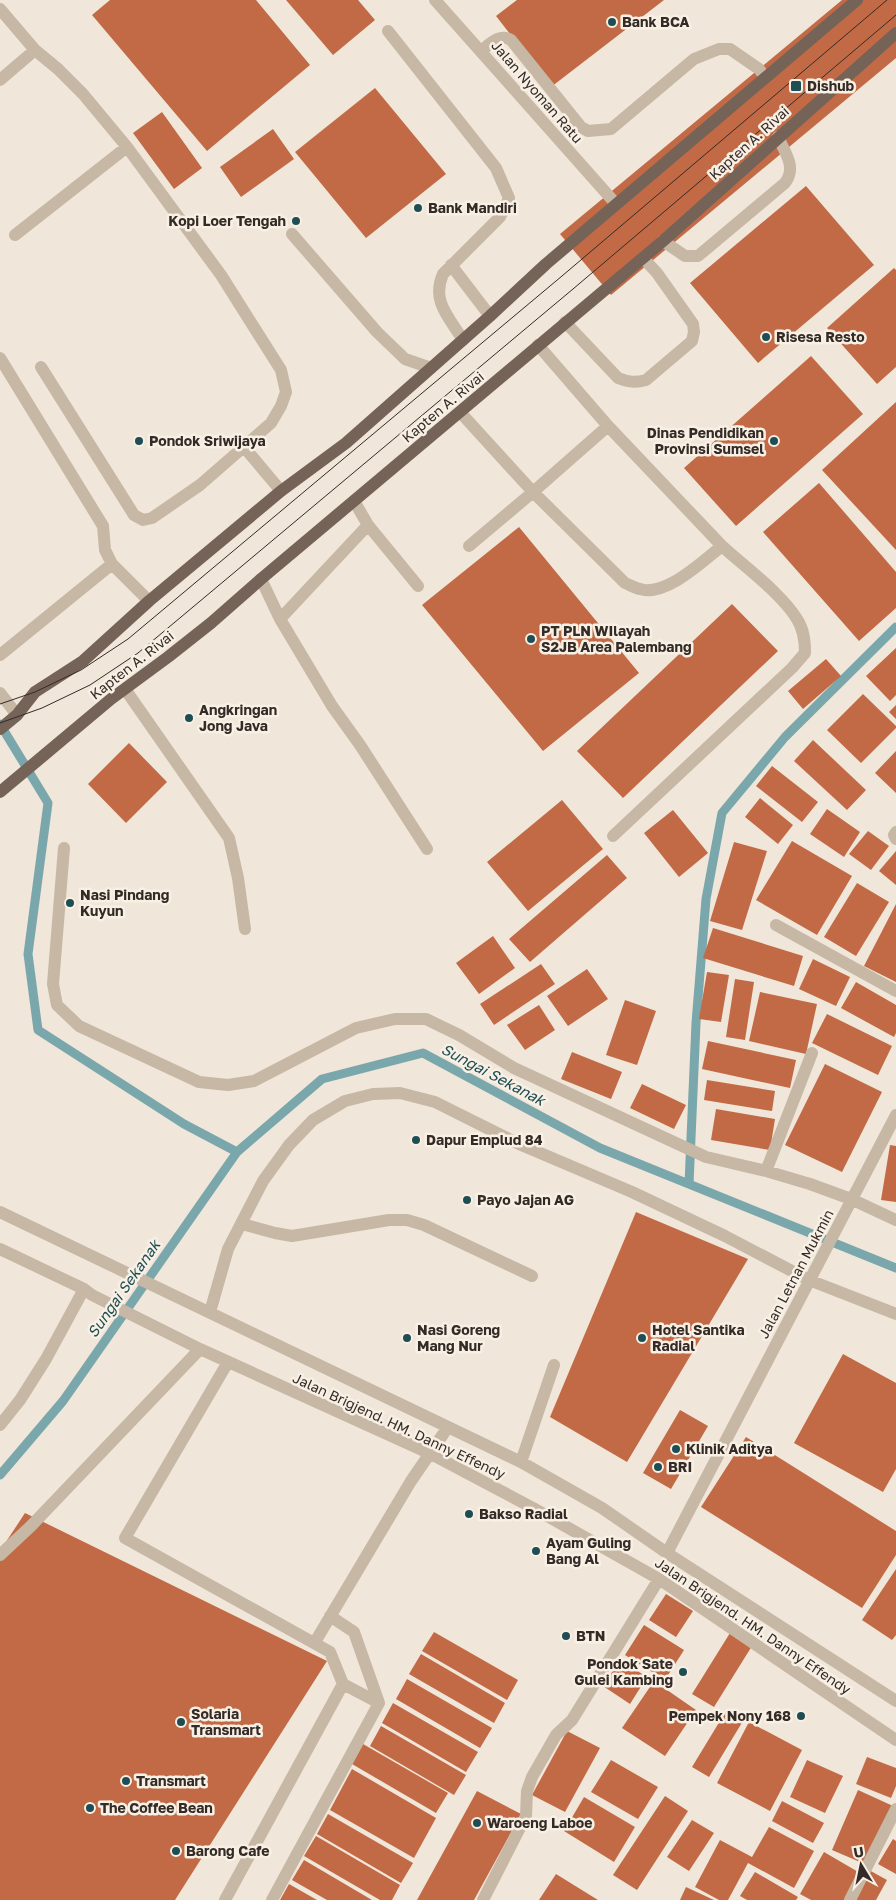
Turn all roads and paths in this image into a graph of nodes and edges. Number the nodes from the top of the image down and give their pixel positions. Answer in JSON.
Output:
{"nodes":[{"id":1,"x":435,"y":0,"type":"edge"},
{"id":2,"x":857,"y":0,"type":"edge"},
{"id":3,"x":0,"y":9,"type":"edge"},
{"id":4,"x":388,"y":31,"type":"dead end"},
{"id":5,"x":896,"y":33,"type":"edge"},
{"id":6,"x":35,"y":50,"type":"junction"},
{"id":7,"x":481,"y":51,"type":"junction"},
{"id":8,"x":765,"y":77,"type":"junction"},
{"id":9,"x":0,"y":80,"type":"edge"},
{"id":10,"x":778,"y":137,"type":"junction"},
{"id":11,"x":127,"y":147,"type":"junction"},
{"id":12,"x":616,"y":204,"type":"junction"},
{"id":13,"x":292,"y":234,"type":"dead end"},
{"id":14,"x":15,"y":235,"type":"dead end"},
{"id":15,"x":663,"y":241,"type":"junction"},
{"id":16,"x":643,"y":258,"type":"junction"},
{"id":17,"x":451,"y":265,"type":"junction"},
{"id":18,"x":490,"y":316,"type":"junction"},
{"id":19,"x":565,"y":322,"type":"junction"},
{"id":20,"x":463,"y":340,"type":"junction"},
{"id":21,"x":538,"y":345,"type":"junction"},
{"id":22,"x":0,"y":358,"type":"edge"},
{"id":23,"x":41,"y":367,"type":"dead end"},
{"id":24,"x":431,"y":368,"type":"junction"},
{"id":25,"x":460,"y":412,"type":"junction"},
{"id":26,"x":608,"y":426,"type":"junction"},
{"id":27,"x":244,"y":447,"type":"junction"},
{"id":28,"x":281,"y":491,"type":"junction"},
{"id":29,"x":533,"y":492,"type":"junction"},
{"id":30,"x":354,"y":501,"type":"junction"},
{"id":31,"x":368,"y":525,"type":"junction"},
{"id":32,"x":470,"y":546,"type":"dead end"},
{"id":33,"x":722,"y":546,"type":"junction"},
{"id":34,"x":112,"y":564,"type":"junction"},
{"id":35,"x":260,"y":579,"type":"junction"},
{"id":36,"x":418,"y":586,"type":"dead end"},
{"id":37,"x":149,"y":602,"type":"junction"},
{"id":38,"x":280,"y":619,"type":"junction"},
{"id":39,"x":0,"y":655,"type":"edge"},
{"id":40,"x":125,"y":689,"type":"junction"},
{"id":41,"x":0,"y":693,"type":"edge"},
{"id":42,"x":9,"y":722,"type":"edge"},
{"id":43,"x":2,"y":790,"type":"edge"},
{"id":44,"x":896,"y":832,"type":"edge"},
{"id":45,"x":613,"y":836,"type":"dead end"},
{"id":46,"x":896,"y":839,"type":"edge"},
{"id":47,"x":64,"y":848,"type":"dead end"},
{"id":48,"x":427,"y":849,"type":"dead end"},
{"id":49,"x":776,"y":925,"type":"dead end"},
{"id":50,"x":245,"y":929,"type":"dead end"},
{"id":51,"x":896,"y":991,"type":"edge"},
{"id":52,"x":812,"y":1053,"type":"dead end"},
{"id":53,"x":896,"y":1115,"type":"edge"},
{"id":54,"x":766,"y":1171,"type":"junction"},
{"id":55,"x":852,"y":1199,"type":"junction"},
{"id":56,"x":1,"y":1216,"type":"edge"},
{"id":57,"x":896,"y":1220,"type":"edge"},
{"id":58,"x":242,"y":1224,"type":"junction"},
{"id":59,"x":0,"y":1250,"type":"edge"},
{"id":60,"x":532,"y":1276,"type":"dead end"},
{"id":61,"x":809,"y":1280,"type":"junction"},
{"id":62,"x":88,"y":1292,"type":"junction"},
{"id":63,"x":210,"y":1312,"type":"junction"},
{"id":64,"x":896,"y":1314,"type":"edge"},
{"id":65,"x":200,"y":1349,"type":"junction"},
{"id":66,"x":228,"y":1362,"type":"junction"},
{"id":67,"x":554,"y":1366,"type":"dead end"},
{"id":68,"x":0,"y":1425,"type":"edge"},
{"id":69,"x":448,"y":1427,"type":"junction"},
{"id":70,"x":431,"y":1454,"type":"junction"},
{"id":71,"x":521,"y":1462,"type":"junction"},
{"id":72,"x":667,"y":1553,"type":"junction"},
{"id":73,"x":0,"y":1555,"type":"edge"},
{"id":74,"x":658,"y":1579,"type":"junction"},
{"id":75,"x":330,"y":1616,"type":"junction"},
{"id":76,"x":315,"y":1642,"type":"junction"},
{"id":77,"x":343,"y":1684,"type":"junction"},
{"id":78,"x":896,"y":1701,"type":"edge"},
{"id":79,"x":379,"y":1703,"type":"junction"},
{"id":80,"x":896,"y":1740,"type":"edge"},
{"id":81,"x":896,"y":1809,"type":"edge"},
{"id":82,"x":225,"y":1900,"type":"edge"},
{"id":83,"x":272,"y":1900,"type":"edge"},
{"id":84,"x":483,"y":1900,"type":"edge"},
{"id":85,"x":850,"y":1900,"type":"edge"}],
"edges":[{"from":1,"to":7,"type":"street","name":"Jalan Nyoman Ratu"},
{"from":2,"to":8,"type":"main road"},
{"from":3,"to":6,"type":"street"},
{"from":4,"to":17,"type":"street"},
{"from":5,"to":10,"type":"main road","name":"Kapten A. Rivai"},
{"from":6,"to":9,"type":"street"},
{"from":6,"to":11,"type":"street"},
{"from":7,"to":8,"type":"street"},
{"from":7,"to":12,"type":"street","name":"Jalan Nyoman Ratu"},
{"from":8,"to":12,"type":"main road"},
{"from":10,"to":15,"type":"main road","name":"Kapten A. Rivai"},
{"from":10,"to":15,"type":"street"},
{"from":11,"to":14,"type":"street"},
{"from":11,"to":27,"type":"street"},
{"from":12,"to":18,"type":"main road"},
{"from":13,"to":24,"type":"street"},
{"from":15,"to":16,"type":"main road","name":"Kapten A. Rivai"},
{"from":16,"to":19,"type":"main road","name":"Kapten A. Rivai"},
{"from":16,"to":19,"type":"street"},
{"from":17,"to":18,"type":"street"},
{"from":17,"to":20,"type":"street"},
{"from":18,"to":20,"type":"main road"},
{"from":19,"to":21,"type":"main road","name":"Kapten A. Rivai"},
{"from":20,"to":24,"type":"main road"},
{"from":21,"to":25,"type":"main road","name":"Kapten A. Rivai"},
{"from":21,"to":26,"type":"street"},
{"from":22,"to":34,"type":"street"},
{"from":23,"to":27,"type":"street"},
{"from":24,"to":28,"type":"main road"},
{"from":25,"to":29,"type":"street"},
{"from":25,"to":30,"type":"main road","name":"Kapten A. Rivai"},
{"from":26,"to":29,"type":"street"},
{"from":26,"to":33,"type":"street"},
{"from":27,"to":28,"type":"street"},
{"from":28,"to":37,"type":"main road"},
{"from":29,"to":32,"type":"street"},
{"from":29,"to":33,"type":"street"},
{"from":30,"to":31,"type":"street"},
{"from":30,"to":35,"type":"main road","name":"Kapten A. Rivai"},
{"from":31,"to":36,"type":"street"},
{"from":31,"to":38,"type":"street"},
{"from":33,"to":45,"type":"street"},
{"from":34,"to":37,"type":"street"},
{"from":34,"to":39,"type":"street"},
{"from":35,"to":38,"type":"street"},
{"from":35,"to":40,"type":"main road","name":"Kapten A. Rivai"},
{"from":37,"to":42,"type":"main road"},
{"from":38,"to":48,"type":"street"},
{"from":40,"to":43,"type":"main road","name":"Kapten A. Rivai"},
{"from":40,"to":50,"type":"street"},
{"from":41,"to":42,"type":"street"},
{"from":44,"to":46,"type":"street"},
{"from":47,"to":54,"type":"street"},
{"from":49,"to":51,"type":"street"},
{"from":52,"to":54,"type":"street"},
{"from":53,"to":55,"type":"street","name":"Jalan Letnan Mukmin"},
{"from":54,"to":55,"type":"street"},
{"from":55,"to":57,"type":"street"},
{"from":55,"to":61,"type":"street","name":"Jalan Letnan Mukmin"},
{"from":56,"to":63,"type":"street","name":"Jalan Brigjend. HM. Danny Effendy"},
{"from":58,"to":60,"type":"street"},
{"from":58,"to":61,"type":"street"},
{"from":58,"to":63,"type":"street"},
{"from":59,"to":62,"type":"street","name":"Jalan Brigjend. HM. Danny Effendy"},
{"from":61,"to":64,"type":"street"},
{"from":61,"to":72,"type":"street","name":"Jalan Letnan Mukmin"},
{"from":62,"to":65,"type":"street","name":"Jalan Brigjend. HM. Danny Effendy"},
{"from":62,"to":68,"type":"street"},
{"from":63,"to":69,"type":"street","name":"Jalan Brigjend. HM. Danny Effendy"},
{"from":65,"to":66,"type":"street","name":"Jalan Brigjend. HM. Danny Effendy"},
{"from":65,"to":73,"type":"street"},
{"from":66,"to":70,"type":"street","name":"Jalan Brigjend. HM. Danny Effendy"},
{"from":66,"to":76,"type":"street"},
{"from":67,"to":71,"type":"street"},
{"from":69,"to":70,"type":"street"},
{"from":69,"to":71,"type":"street","name":"Jalan Brigjend. HM. Danny Effendy"},
{"from":70,"to":74,"type":"street","name":"Jalan Brigjend. HM. Danny Effendy"},
{"from":70,"to":75,"type":"street"},
{"from":71,"to":72,"type":"street","name":"Jalan Brigjend. HM. Danny Effendy"},
{"from":72,"to":78,"type":"street","name":"Jalan Brigjend. HM. Danny Effendy"},
{"from":74,"to":80,"type":"street","name":"Jalan Brigjend. HM. Danny Effendy"},
{"from":74,"to":84,"type":"street"},
{"from":75,"to":76,"type":"street"},
{"from":75,"to":79,"type":"street"},
{"from":76,"to":77,"type":"street"},
{"from":77,"to":79,"type":"street"},
{"from":77,"to":82,"type":"street"},
{"from":79,"to":83,"type":"street"},
{"from":81,"to":85,"type":"street"}]}
